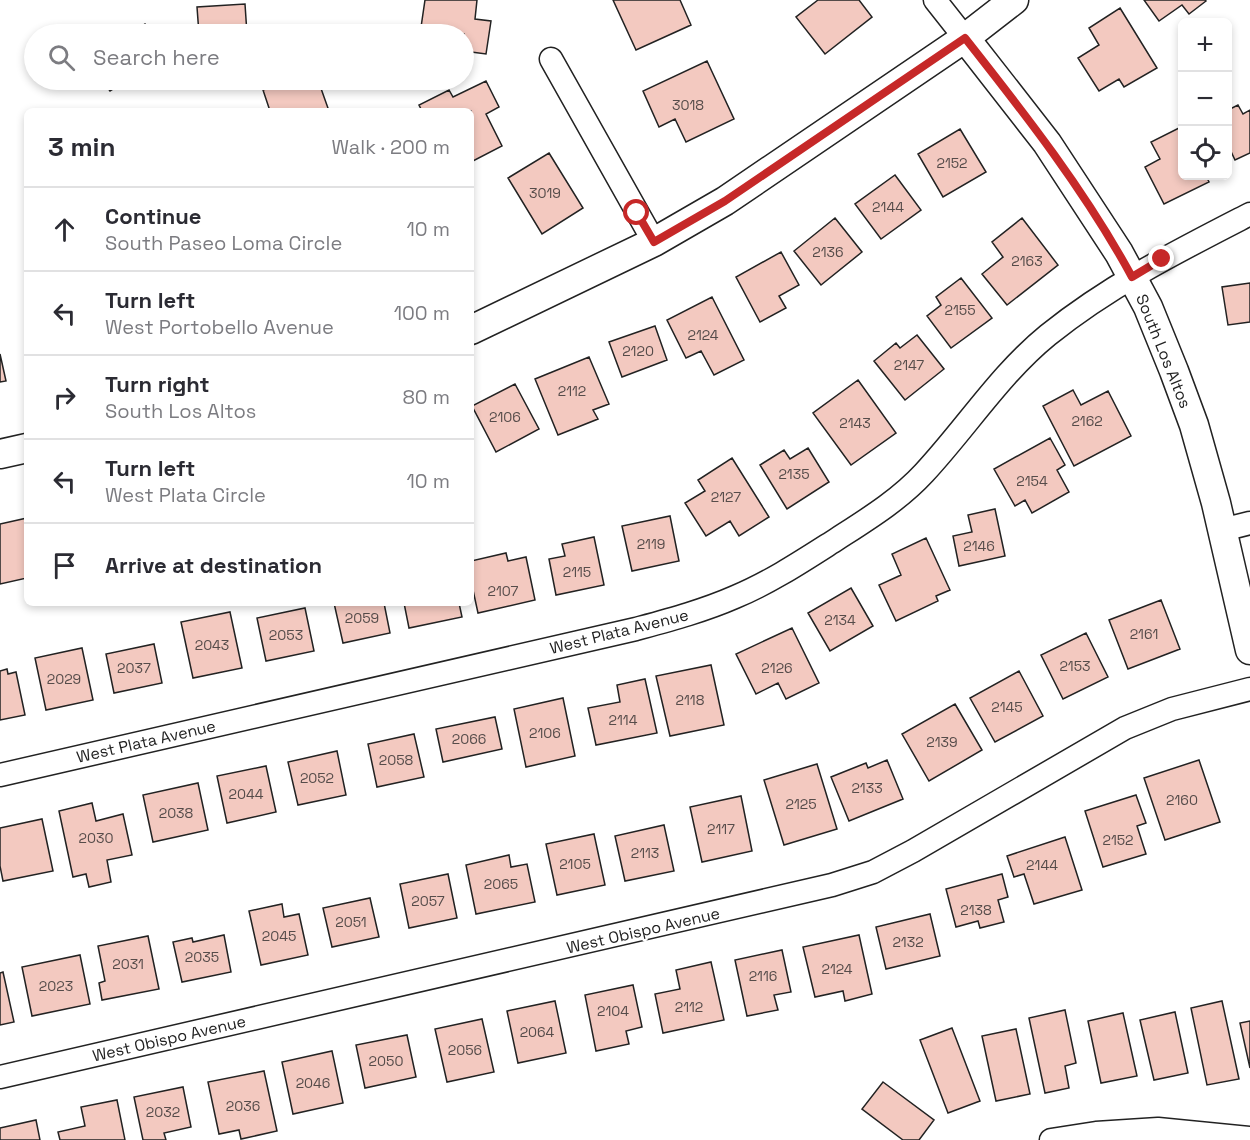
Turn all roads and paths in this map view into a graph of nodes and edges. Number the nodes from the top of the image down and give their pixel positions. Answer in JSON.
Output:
{"nodes":[{"id":1,"x":935,"y":0,"type":"edge"},
{"id":2,"x":1014,"y":0,"type":"edge"},
{"id":3,"x":965,"y":38,"type":"junction"},
{"id":4,"x":551,"y":59,"type":"dead end"},
{"id":5,"x":1250,"y":214,"type":"edge"},
{"id":6,"x":654,"y":242,"type":"junction"},
{"id":7,"x":1132,"y":277,"type":"junction"},
{"id":8,"x":474,"y":329,"type":"edge"},
{"id":9,"x":24,"y":449,"type":"edge"},
{"id":10,"x":0,"y":454,"type":"edge"},
{"id":11,"x":1250,"y":524,"type":"edge"},
{"id":12,"x":1221,"y":530,"type":"junction"},
{"id":13,"x":1250,"y":650,"type":"edge"},
{"id":14,"x":1250,"y":689,"type":"edge"},
{"id":15,"x":0,"y":775,"type":"edge"},
{"id":16,"x":0,"y":1077,"type":"edge"},
{"id":17,"x":1250,"y":1138,"type":"edge"},
{"id":18,"x":1051,"y":1140,"type":"edge"}],
"edges":[{"from":1,"to":3,"type":"street","name":"South Los Altos"},
{"from":2,"to":3,"type":"street"},
{"from":3,"to":6,"type":"street"},
{"from":3,"to":7,"type":"street","name":"South Los Altos"},
{"from":4,"to":6,"type":"street"},
{"from":5,"to":7,"type":"street","name":"West Plata Avenue"},
{"from":6,"to":8,"type":"street"},
{"from":7,"to":12,"type":"street","name":"South Los Altos"},
{"from":7,"to":15,"type":"street","name":"West Plata Avenue"},
{"from":9,"to":10,"type":"street"},
{"from":11,"to":12,"type":"street"},
{"from":12,"to":13,"type":"street","name":"South Los Altos"},
{"from":14,"to":16,"type":"street","name":"West Obispo Avenue"},
{"from":17,"to":18,"type":"street"}]}
